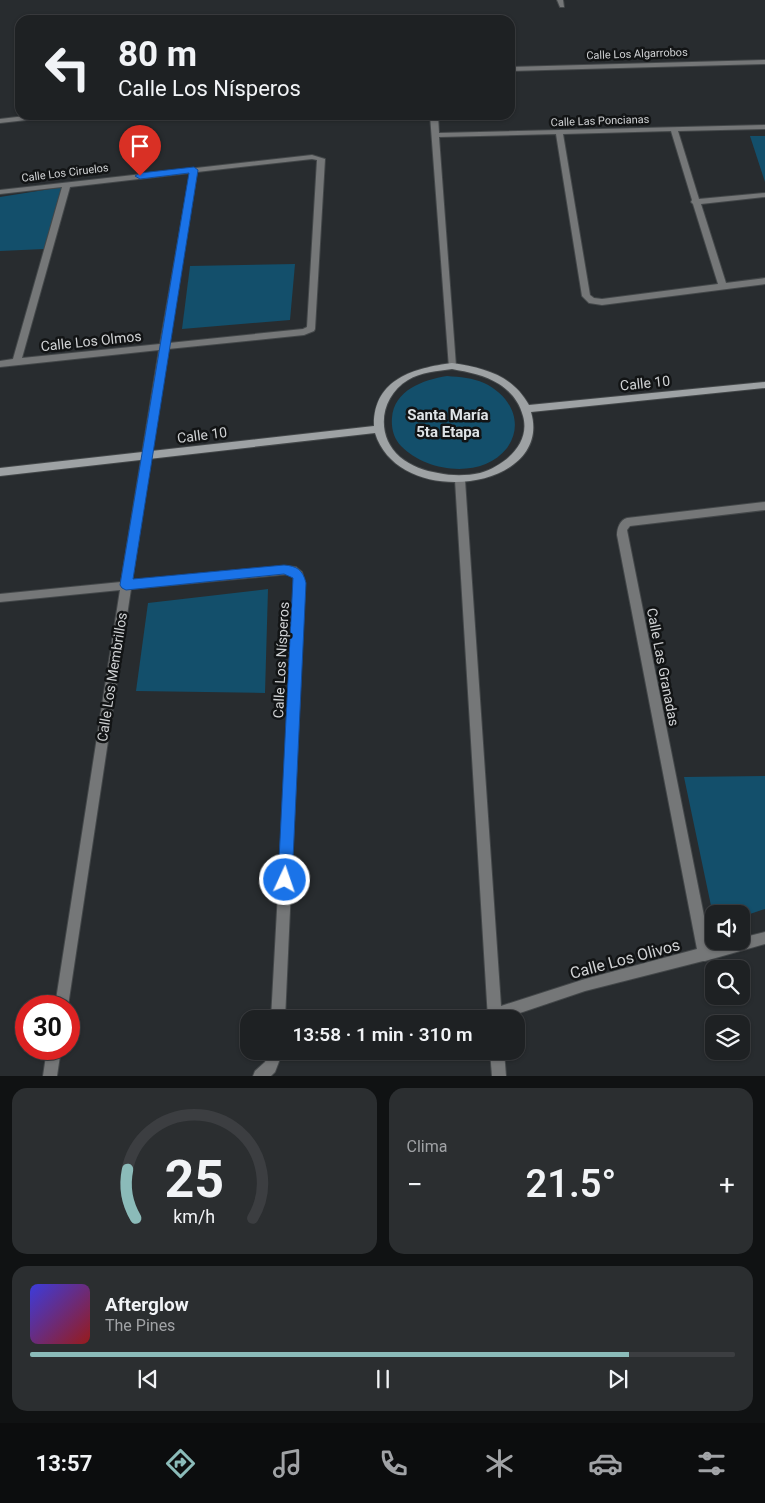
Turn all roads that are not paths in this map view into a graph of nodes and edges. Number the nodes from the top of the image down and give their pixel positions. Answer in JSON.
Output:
{"nodes":[{"id":1,"x":765,"y":62,"type":"edge"},
{"id":2,"x":515,"y":69,"type":"edge"},
{"id":3,"x":15,"y":119,"type":"edge"},
{"id":4,"x":434,"y":120,"type":"edge"},
{"id":5,"x":0,"y":121,"type":"edge"},
{"id":6,"x":765,"y":127,"type":"edge"},
{"id":7,"x":674,"y":130,"type":"junction"},
{"id":8,"x":559,"y":133,"type":"junction"},
{"id":9,"x":435,"y":135,"type":"junction"},
{"id":10,"x":194,"y":170,"type":"junction"},
{"id":11,"x":67,"y":184,"type":"junction"},
{"id":12,"x":0,"y":192,"type":"edge"},
{"id":13,"x":765,"y":195,"type":"edge"},
{"id":14,"x":696,"y":202,"type":"junction"},
{"id":15,"x":765,"y":281,"type":"edge"},
{"id":16,"x":723,"y":287,"type":"junction"},
{"id":17,"x":304,"y":332,"type":"joint"},
{"id":18,"x":164,"y":347,"type":"junction"},
{"id":19,"x":17,"y":362,"type":"junction"},
{"id":20,"x":0,"y":364,"type":"edge"},
{"id":21,"x":452,"y":366,"type":"junction"},
{"id":22,"x":765,"y":385,"type":"edge"},
{"id":23,"x":527,"y":409,"type":"junction"},
{"id":24,"x":378,"y":429,"type":"junction"},
{"id":25,"x":146,"y":456,"type":"junction"},
{"id":26,"x":0,"y":472,"type":"edge"},
{"id":27,"x":460,"y":480,"type":"junction"},
{"id":28,"x":765,"y":506,"type":"edge"},
{"id":29,"x":126,"y":585,"type":"junction"},
{"id":30,"x":0,"y":598,"type":"edge"},
{"id":31,"x":765,"y":938,"type":"edge"},
{"id":32,"x":705,"y":954,"type":"junction"},
{"id":33,"x":63,"y":995,"type":"edge"},
{"id":34,"x":278,"y":1010,"type":"edge"},
{"id":35,"x":495,"y":1010,"type":"edge"},
{"id":36,"x":512,"y":1010,"type":"edge"},
{"id":37,"x":52,"y":1060,"type":"edge"},
{"id":38,"x":273,"y":1060,"type":"edge"},
{"id":39,"x":498,"y":1060,"type":"edge"},
{"id":40,"x":50,"y":1076,"type":"edge"},
{"id":41,"x":260,"y":1076,"type":"edge"},
{"id":42,"x":499,"y":1076,"type":"edge"}],
"edges":[{"from":1,"to":2,"type":"street","name":"Calle Los Algarrobos"},
{"from":3,"to":5,"type":"street"},
{"from":4,"to":9,"type":"street"},
{"from":6,"to":7,"type":"street","name":"Calle Las Poncianas"},
{"from":7,"to":8,"type":"street","name":"Calle Las Poncianas"},
{"from":7,"to":14,"type":"street"},
{"from":8,"to":9,"type":"street","name":"Calle Las Poncianas"},
{"from":8,"to":16,"type":"street"},
{"from":9,"to":21,"type":"street"},
{"from":10,"to":11,"type":"street","name":"Calle Los Ciruelos"},
{"from":10,"to":17,"type":"street","name":"Calle Los Ciruelos"},
{"from":10,"to":18,"type":"street","name":"Calle Los Membrillos"},
{"from":11,"to":12,"type":"street","name":"Calle Los Ciruelos"},
{"from":11,"to":19,"type":"street"},
{"from":13,"to":14,"type":"street"},
{"from":14,"to":16,"type":"street"},
{"from":15,"to":16,"type":"street"},
{"from":17,"to":18,"type":"street","name":"Calle Los Olmos"},
{"from":18,"to":19,"type":"street","name":"Calle Los Olmos"},
{"from":18,"to":25,"type":"street","name":"Calle Los Membrillos"},
{"from":19,"to":20,"type":"street","name":"Calle Los Olmos"},
{"from":21,"to":23,"type":"street"},
{"from":21,"to":24,"type":"street"},
{"from":22,"to":23,"type":"street","name":"Calle 10"},
{"from":23,"to":27,"type":"street"},
{"from":24,"to":25,"type":"street","name":"Calle 10"},
{"from":24,"to":27,"type":"street"},
{"from":25,"to":26,"type":"street","name":"Calle 10"},
{"from":25,"to":29,"type":"street","name":"Calle Los Membrillos"},
{"from":27,"to":35,"type":"street"},
{"from":28,"to":32,"type":"street","name":"Calle Las Granadas"},
{"from":29,"to":30,"type":"street","name":"Calle Los Nísperos"},
{"from":29,"to":33,"type":"street","name":"Calle Los Membrillos"},
{"from":29,"to":34,"type":"street","name":"Calle Los Nísperos"},
{"from":31,"to":32,"type":"street","name":"Calle Los Olivos"},
{"from":32,"to":36,"type":"street","name":"Calle Los Olivos"},
{"from":37,"to":40,"type":"street"},
{"from":38,"to":41,"type":"street"},
{"from":39,"to":42,"type":"street"}]}
